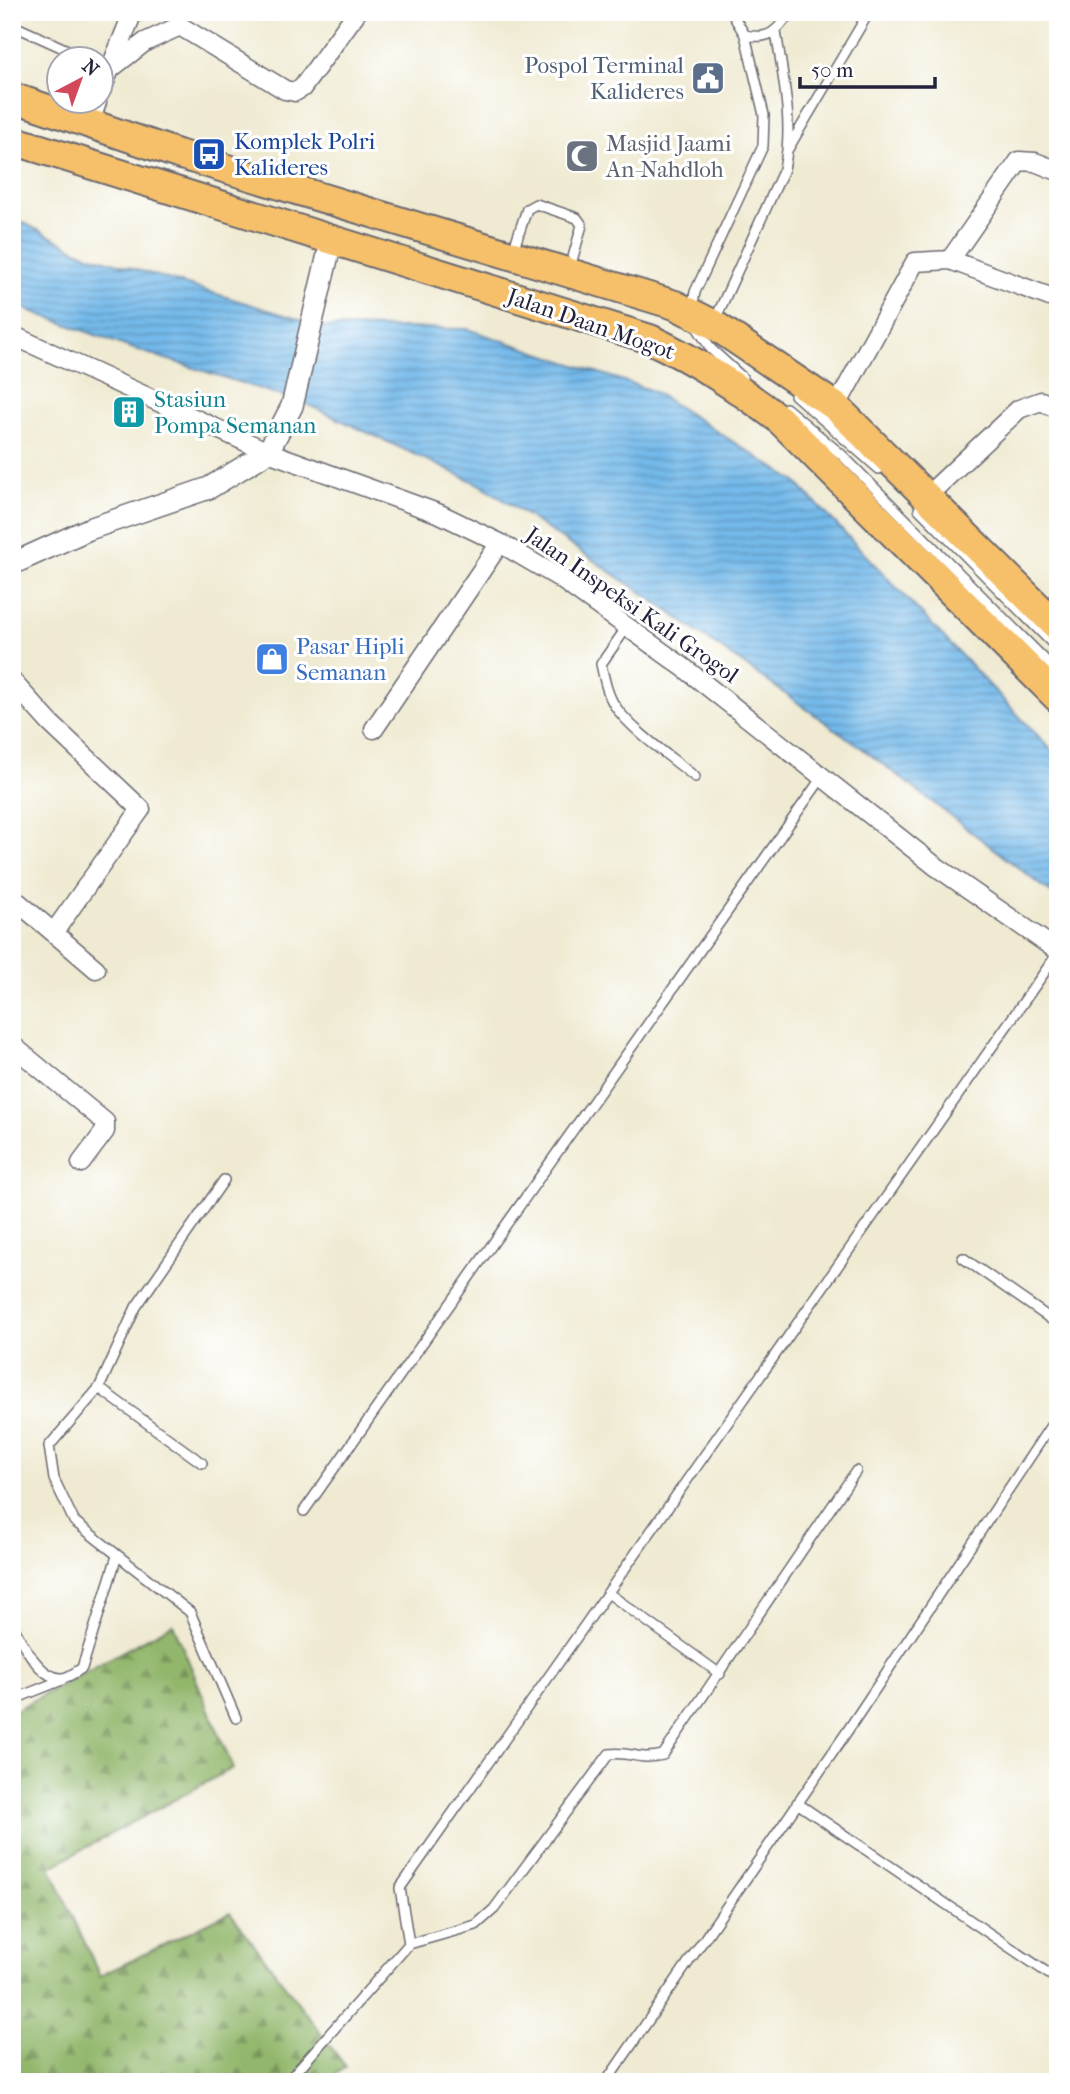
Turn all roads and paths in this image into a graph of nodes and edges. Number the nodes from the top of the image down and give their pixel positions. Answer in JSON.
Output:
{"nodes":[{"id":1,"x":133,"y":12,"type":"edge"},
{"id":2,"x":357,"y":12,"type":"edge"},
{"id":3,"x":731,"y":12,"type":"edge"},
{"id":4,"x":790,"y":12,"type":"edge"},
{"id":5,"x":869,"y":12,"type":"edge"},
{"id":6,"x":12,"y":25,"type":"edge"},
{"id":7,"x":776,"y":32,"type":"junction"},
{"id":8,"x":745,"y":35,"type":"junction"},
{"id":9,"x":59,"y":46,"type":"edge"},
{"id":10,"x":116,"y":53,"type":"edge"},
{"id":11,"x":116,"y":65,"type":"edge"},
{"id":12,"x":12,"y":97,"type":"edge"},
{"id":13,"x":46,"y":104,"type":"edge"},
{"id":14,"x":99,"y":116,"type":"edge"},
{"id":15,"x":12,"y":140,"type":"edge"},
{"id":16,"x":788,"y":149,"type":"junction"},
{"id":17,"x":1058,"y":171,"type":"edge"},
{"id":18,"x":332,"y":238,"type":"junction"},
{"id":19,"x":512,"y":256,"type":"junction"},
{"id":20,"x":950,"y":260,"type":"junction"},
{"id":21,"x":569,"y":273,"type":"junction"},
{"id":22,"x":1058,"y":300,"type":"edge"},
{"id":23,"x":699,"y":323,"type":"junction"},
{"id":24,"x":12,"y":335,"type":"edge"},
{"id":25,"x":650,"y":340,"type":"junction"},
{"id":26,"x":729,"y":349,"type":"dead end"},
{"id":27,"x":740,"y":382,"type":"junction"},
{"id":28,"x":790,"y":392,"type":"dead end"},
{"id":29,"x":774,"y":400,"type":"dead end"},
{"id":30,"x":836,"y":407,"type":"junction"},
{"id":31,"x":1058,"y":408,"type":"edge"},
{"id":32,"x":268,"y":452,"type":"junction"},
{"id":33,"x":887,"y":476,"type":"dead end"},
{"id":34,"x":922,"y":500,"type":"junction"},
{"id":35,"x":500,"y":543,"type":"junction"},
{"id":36,"x":12,"y":564,"type":"edge"},
{"id":37,"x":627,"y":627,"type":"junction"},
{"id":38,"x":1058,"y":627,"type":"edge"},
{"id":39,"x":1058,"y":649,"type":"edge"},
{"id":40,"x":1058,"y":673,"type":"edge"},
{"id":41,"x":12,"y":681,"type":"edge"},
{"id":42,"x":1058,"y":698,"type":"edge"},
{"id":43,"x":374,"y":729,"type":"dead end"},
{"id":44,"x":823,"y":776,"type":"junction"},
{"id":45,"x":695,"y":777,"type":"dead end"},
{"id":46,"x":12,"y":897,"type":"edge"},
{"id":47,"x":54,"y":932,"type":"junction"},
{"id":48,"x":1058,"y":952,"type":"edge"},
{"id":49,"x":96,"y":969,"type":"dead end"},
{"id":50,"x":12,"y":1045,"type":"edge"},
{"id":51,"x":80,"y":1163,"type":"dead end"},
{"id":52,"x":224,"y":1180,"type":"dead end"},
{"id":53,"x":963,"y":1258,"type":"dead end"},
{"id":54,"x":1058,"y":1324,"type":"edge"},
{"id":55,"x":99,"y":1388,"type":"junction"},
{"id":56,"x":1058,"y":1415,"type":"edge"},
{"id":57,"x":202,"y":1463,"type":"dead end"},
{"id":58,"x":856,"y":1471,"type":"dead end"},
{"id":59,"x":304,"y":1511,"type":"dead end"},
{"id":60,"x":117,"y":1556,"type":"junction"},
{"id":61,"x":608,"y":1593,"type":"junction"},
{"id":62,"x":12,"y":1625,"type":"edge"},
{"id":63,"x":720,"y":1674,"type":"junction"},
{"id":64,"x":64,"y":1679,"type":"junction"},
{"id":65,"x":12,"y":1700,"type":"edge"},
{"id":66,"x":236,"y":1718,"type":"dead end"},
{"id":67,"x":797,"y":1804,"type":"junction"},
{"id":68,"x":409,"y":1944,"type":"junction"},
{"id":69,"x":1058,"y":1980,"type":"edge"},
{"id":70,"x":287,"y":2082,"type":"edge"},
{"id":71,"x":606,"y":2082,"type":"edge"}],
"edges":[{"from":1,"to":10,"type":"street"},
{"from":2,"to":11,"type":"street"},
{"from":3,"to":8,"type":"lane"},
{"from":4,"to":7,"type":"lane"},
{"from":5,"to":16,"type":"lane"},
{"from":6,"to":9,"type":"lane"},
{"from":7,"to":8,"type":"lane"},
{"from":7,"to":16,"type":"lane"},
{"from":8,"to":23,"type":"lane"},
{"from":12,"to":13,"type":"highway","name":"Jalan Daan Mogot"},
{"from":14,"to":19,"type":"highway","name":"Jalan Daan Mogot"},
{"from":15,"to":18,"type":"highway","name":"Jalan Daan Mogot"},
{"from":16,"to":23,"type":"lane"},
{"from":17,"to":20,"type":"street"},
{"from":18,"to":25,"type":"highway","name":"Jalan Daan Mogot"},
{"from":18,"to":32,"type":"street"},
{"from":19,"to":21,"type":"highway","name":"Jalan Daan Mogot"},
{"from":19,"to":21,"type":"lane"},
{"from":20,"to":22,"type":"street"},
{"from":20,"to":30,"type":"street"},
{"from":21,"to":23,"type":"highway","name":"Jalan Daan Mogot"},
{"from":23,"to":25,"type":"highway"},
{"from":23,"to":26,"type":"lane"},
{"from":23,"to":27,"type":"highway"},
{"from":23,"to":30,"type":"highway","name":"Jalan Daan Mogot"},
{"from":24,"to":32,"type":"street","name":"Jalan Inspeksi Kali Grogol"},
{"from":25,"to":27,"type":"highway","name":"Jalan Daan Mogot"},
{"from":27,"to":42,"type":"highway","name":"Jalan Daan Mogot"},
{"from":28,"to":33,"type":"lane"},
{"from":29,"to":40,"type":"lane"},
{"from":30,"to":34,"type":"highway","name":"Jalan Daan Mogot"},
{"from":31,"to":34,"type":"street"},
{"from":32,"to":35,"type":"street","name":"Jalan Inspeksi Kali Grogol"},
{"from":32,"to":36,"type":"street"},
{"from":34,"to":38,"type":"highway","name":"Jalan Daan Mogot"},
{"from":34,"to":39,"type":"lane"},
{"from":35,"to":37,"type":"street","name":"Jalan Inspeksi Kali Grogol"},
{"from":35,"to":43,"type":"street"},
{"from":37,"to":44,"type":"street","name":"Jalan Inspeksi Kali Grogol"},
{"from":37,"to":45,"type":"lane"},
{"from":41,"to":47,"type":"street"},
{"from":44,"to":48,"type":"street","name":"Jalan Inspeksi Kali Grogol"},
{"from":44,"to":59,"type":"lane"},
{"from":46,"to":47,"type":"street"},
{"from":47,"to":49,"type":"street"},
{"from":48,"to":61,"type":"lane"},
{"from":50,"to":51,"type":"street"},
{"from":52,"to":55,"type":"lane"},
{"from":53,"to":54,"type":"lane"},
{"from":55,"to":57,"type":"lane"},
{"from":55,"to":60,"type":"lane"},
{"from":56,"to":67,"type":"lane"},
{"from":58,"to":63,"type":"lane"},
{"from":60,"to":64,"type":"lane"},
{"from":60,"to":66,"type":"lane"},
{"from":61,"to":63,"type":"lane"},
{"from":61,"to":68,"type":"lane"},
{"from":62,"to":64,"type":"lane"},
{"from":63,"to":68,"type":"lane"},
{"from":64,"to":65,"type":"lane"},
{"from":67,"to":69,"type":"lane"},
{"from":67,"to":71,"type":"lane"},
{"from":68,"to":70,"type":"lane"}]}
